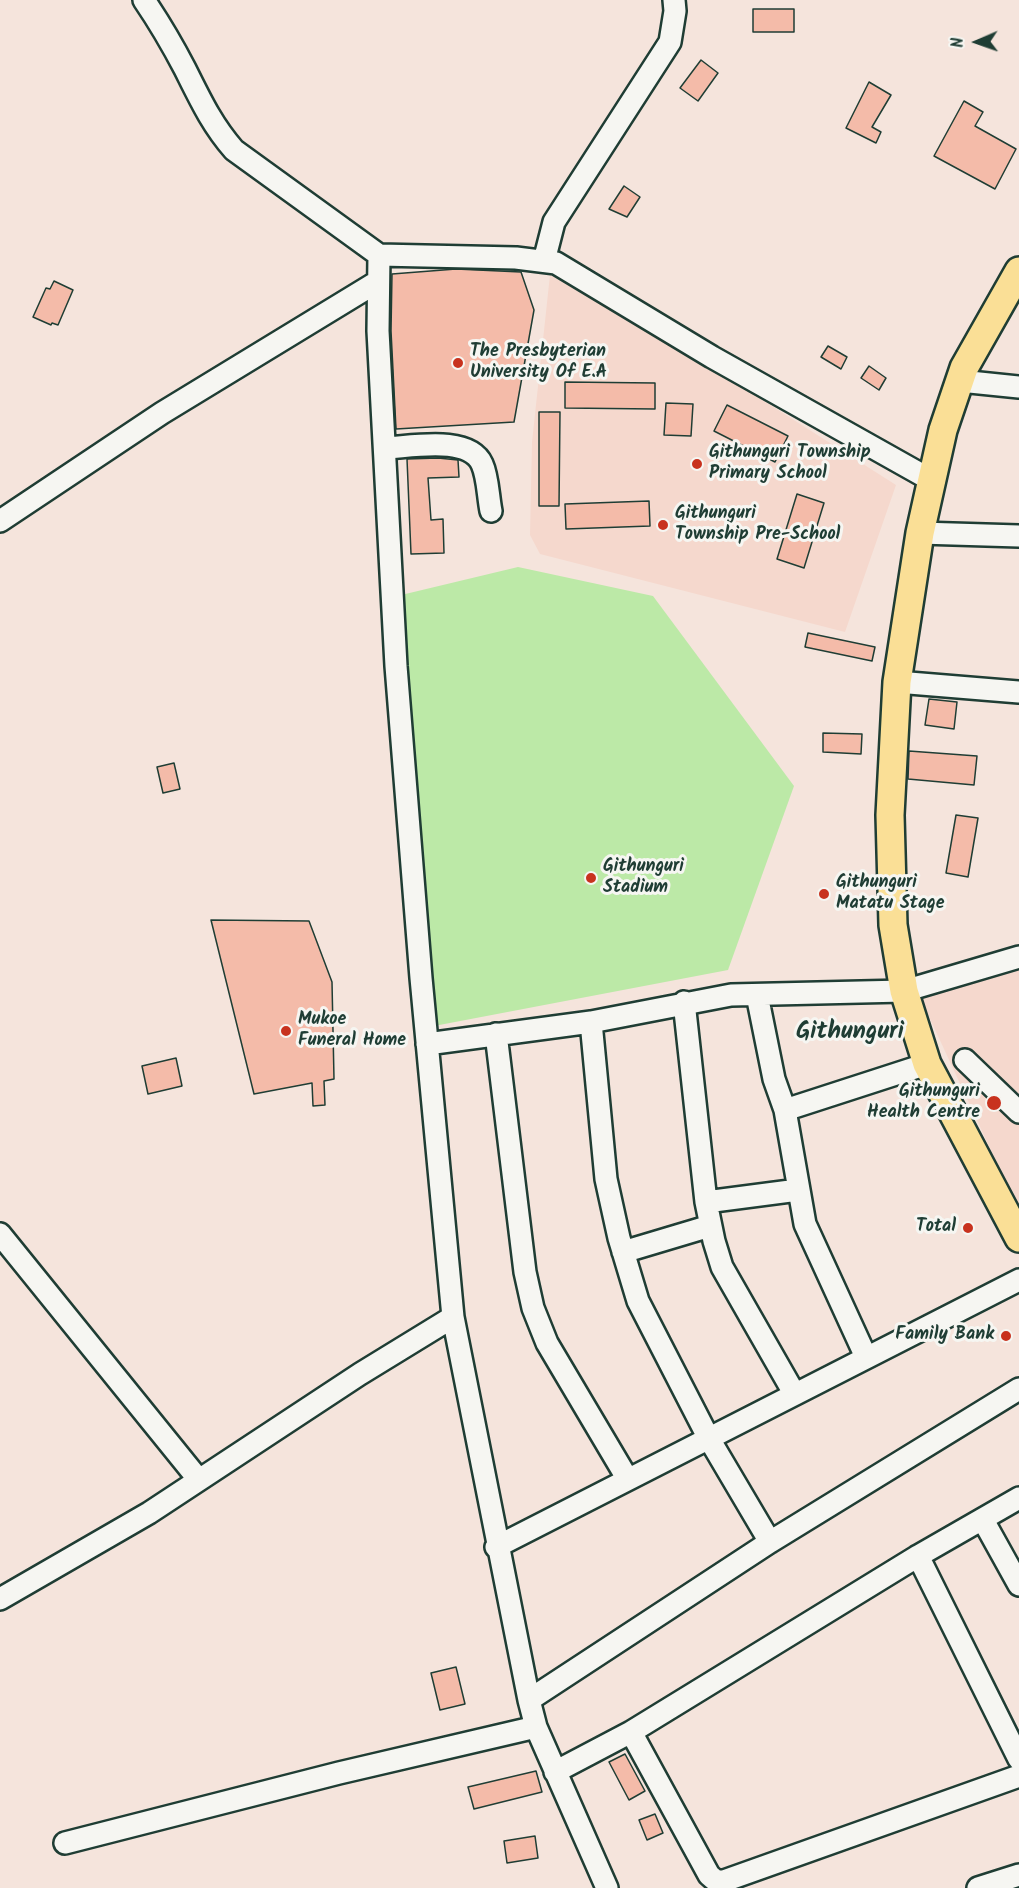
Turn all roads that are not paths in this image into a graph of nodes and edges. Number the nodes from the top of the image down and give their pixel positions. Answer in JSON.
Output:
{"nodes":[{"id":1,"x":144,"y":0,"type":"edge"},
{"id":2,"x":674,"y":0,"type":"edge"},
{"id":3,"x":379,"y":255,"type":"junction"},
{"id":4,"x":544,"y":261,"type":"junction"},
{"id":5,"x":1019,"y":271,"type":"edge"},
{"id":6,"x":377,"y":282,"type":"junction"},
{"id":7,"x":960,"y":381,"type":"junction"},
{"id":8,"x":1019,"y":387,"type":"edge"},
{"id":9,"x":385,"y":448,"type":"junction"},
{"id":10,"x":931,"y":480,"type":"junction"},
{"id":11,"x":491,"y":511,"type":"dead end"},
{"id":12,"x":0,"y":520,"type":"edge"},
{"id":13,"x":920,"y":533,"type":"junction"},
{"id":14,"x":1019,"y":536,"type":"edge"},
{"id":15,"x":897,"y":682,"type":"junction"},
{"id":16,"x":1019,"y":693,"type":"edge"},
{"id":17,"x":1019,"y":957,"type":"edge"},
{"id":18,"x":904,"y":991,"type":"junction"},
{"id":19,"x":757,"y":995,"type":"junction"},
{"id":20,"x":684,"y":1002,"type":"junction"},
{"id":21,"x":591,"y":1022,"type":"junction"},
{"id":22,"x":496,"y":1034,"type":"junction"},
{"id":23,"x":427,"y":1044,"type":"junction"},
{"id":24,"x":965,"y":1060,"type":"dead end"},
{"id":25,"x":927,"y":1064,"type":"junction"},
{"id":26,"x":785,"y":1110,"type":"junction"},
{"id":27,"x":1019,"y":1112,"type":"edge"},
{"id":28,"x":798,"y":1190,"type":"junction"},
{"id":29,"x":706,"y":1202,"type":"junction"},
{"id":30,"x":710,"y":1226,"type":"junction"},
{"id":31,"x":0,"y":1234,"type":"edge"},
{"id":32,"x":1019,"y":1238,"type":"edge"},
{"id":33,"x":623,"y":1252,"type":"junction"},
{"id":34,"x":1019,"y":1280,"type":"edge"},
{"id":35,"x":453,"y":1317,"type":"junction"},
{"id":36,"x":866,"y":1357,"type":"junction"},
{"id":37,"x":1019,"y":1389,"type":"edge"},
{"id":38,"x":794,"y":1393,"type":"junction"},
{"id":39,"x":708,"y":1437,"type":"junction"},
{"id":40,"x":627,"y":1478,"type":"junction"},
{"id":41,"x":199,"y":1480,"type":"junction"},
{"id":42,"x":1019,"y":1497,"type":"edge"},
{"id":43,"x":983,"y":1520,"type":"junction"},
{"id":44,"x":770,"y":1542,"type":"junction"},
{"id":45,"x":496,"y":1547,"type":"junction"},
{"id":46,"x":918,"y":1556,"type":"junction"},
{"id":47,"x":1019,"y":1585,"type":"edge"},
{"id":48,"x":0,"y":1599,"type":"edge"},
{"id":49,"x":529,"y":1700,"type":"junction"},
{"id":50,"x":536,"y":1727,"type":"junction"},
{"id":51,"x":631,"y":1732,"type":"junction"},
{"id":52,"x":1019,"y":1759,"type":"edge"},
{"id":53,"x":555,"y":1772,"type":"junction"},
{"id":54,"x":1019,"y":1776,"type":"edge"},
{"id":55,"x":65,"y":1843,"type":"dead end"},
{"id":56,"x":1019,"y":1875,"type":"edge"},
{"id":57,"x":607,"y":1888,"type":"edge"},
{"id":58,"x":978,"y":1888,"type":"edge"}],
"edges":[{"from":1,"to":3,"type":"street"},
{"from":2,"to":4,"type":"street"},
{"from":3,"to":4,"type":"street"},
{"from":3,"to":6,"type":"street"},
{"from":4,"to":10,"type":"street"},
{"from":5,"to":7,"type":"main road"},
{"from":6,"to":9,"type":"street"},
{"from":6,"to":12,"type":"street"},
{"from":7,"to":8,"type":"street"},
{"from":7,"to":10,"type":"main road"},
{"from":9,"to":11,"type":"street"},
{"from":9,"to":23,"type":"street"},
{"from":10,"to":13,"type":"main road"},
{"from":13,"to":14,"type":"street"},
{"from":13,"to":15,"type":"main road"},
{"from":15,"to":16,"type":"street"},
{"from":15,"to":18,"type":"main road"},
{"from":17,"to":18,"type":"street"},
{"from":18,"to":19,"type":"street"},
{"from":18,"to":25,"type":"main road"},
{"from":19,"to":20,"type":"street"},
{"from":19,"to":26,"type":"street"},
{"from":20,"to":21,"type":"street"},
{"from":20,"to":29,"type":"street"},
{"from":21,"to":22,"type":"street"},
{"from":21,"to":33,"type":"street"},
{"from":22,"to":23,"type":"street"},
{"from":22,"to":40,"type":"street"},
{"from":23,"to":35,"type":"street"},
{"from":24,"to":27,"type":"street"},
{"from":25,"to":26,"type":"street"},
{"from":25,"to":32,"type":"main road"},
{"from":26,"to":28,"type":"street"},
{"from":28,"to":29,"type":"street"},
{"from":28,"to":36,"type":"street"},
{"from":29,"to":30,"type":"street"},
{"from":30,"to":33,"type":"street"},
{"from":30,"to":38,"type":"street"},
{"from":31,"to":41,"type":"street"},
{"from":33,"to":39,"type":"street"},
{"from":34,"to":36,"type":"street"},
{"from":35,"to":41,"type":"street"},
{"from":35,"to":45,"type":"street"},
{"from":36,"to":38,"type":"street"},
{"from":37,"to":44,"type":"street"},
{"from":38,"to":39,"type":"street"},
{"from":39,"to":40,"type":"street"},
{"from":39,"to":44,"type":"street"},
{"from":40,"to":45,"type":"street"},
{"from":41,"to":48,"type":"street"},
{"from":42,"to":43,"type":"street"},
{"from":43,"to":46,"type":"street"},
{"from":43,"to":47,"type":"street"},
{"from":44,"to":49,"type":"street"},
{"from":45,"to":49,"type":"street"},
{"from":46,"to":51,"type":"street"},
{"from":46,"to":52,"type":"street"},
{"from":49,"to":50,"type":"street"},
{"from":50,"to":53,"type":"street"},
{"from":50,"to":55,"type":"street"},
{"from":51,"to":53,"type":"street"},
{"from":51,"to":54,"type":"street"},
{"from":53,"to":57,"type":"street"},
{"from":56,"to":58,"type":"street"}]}
